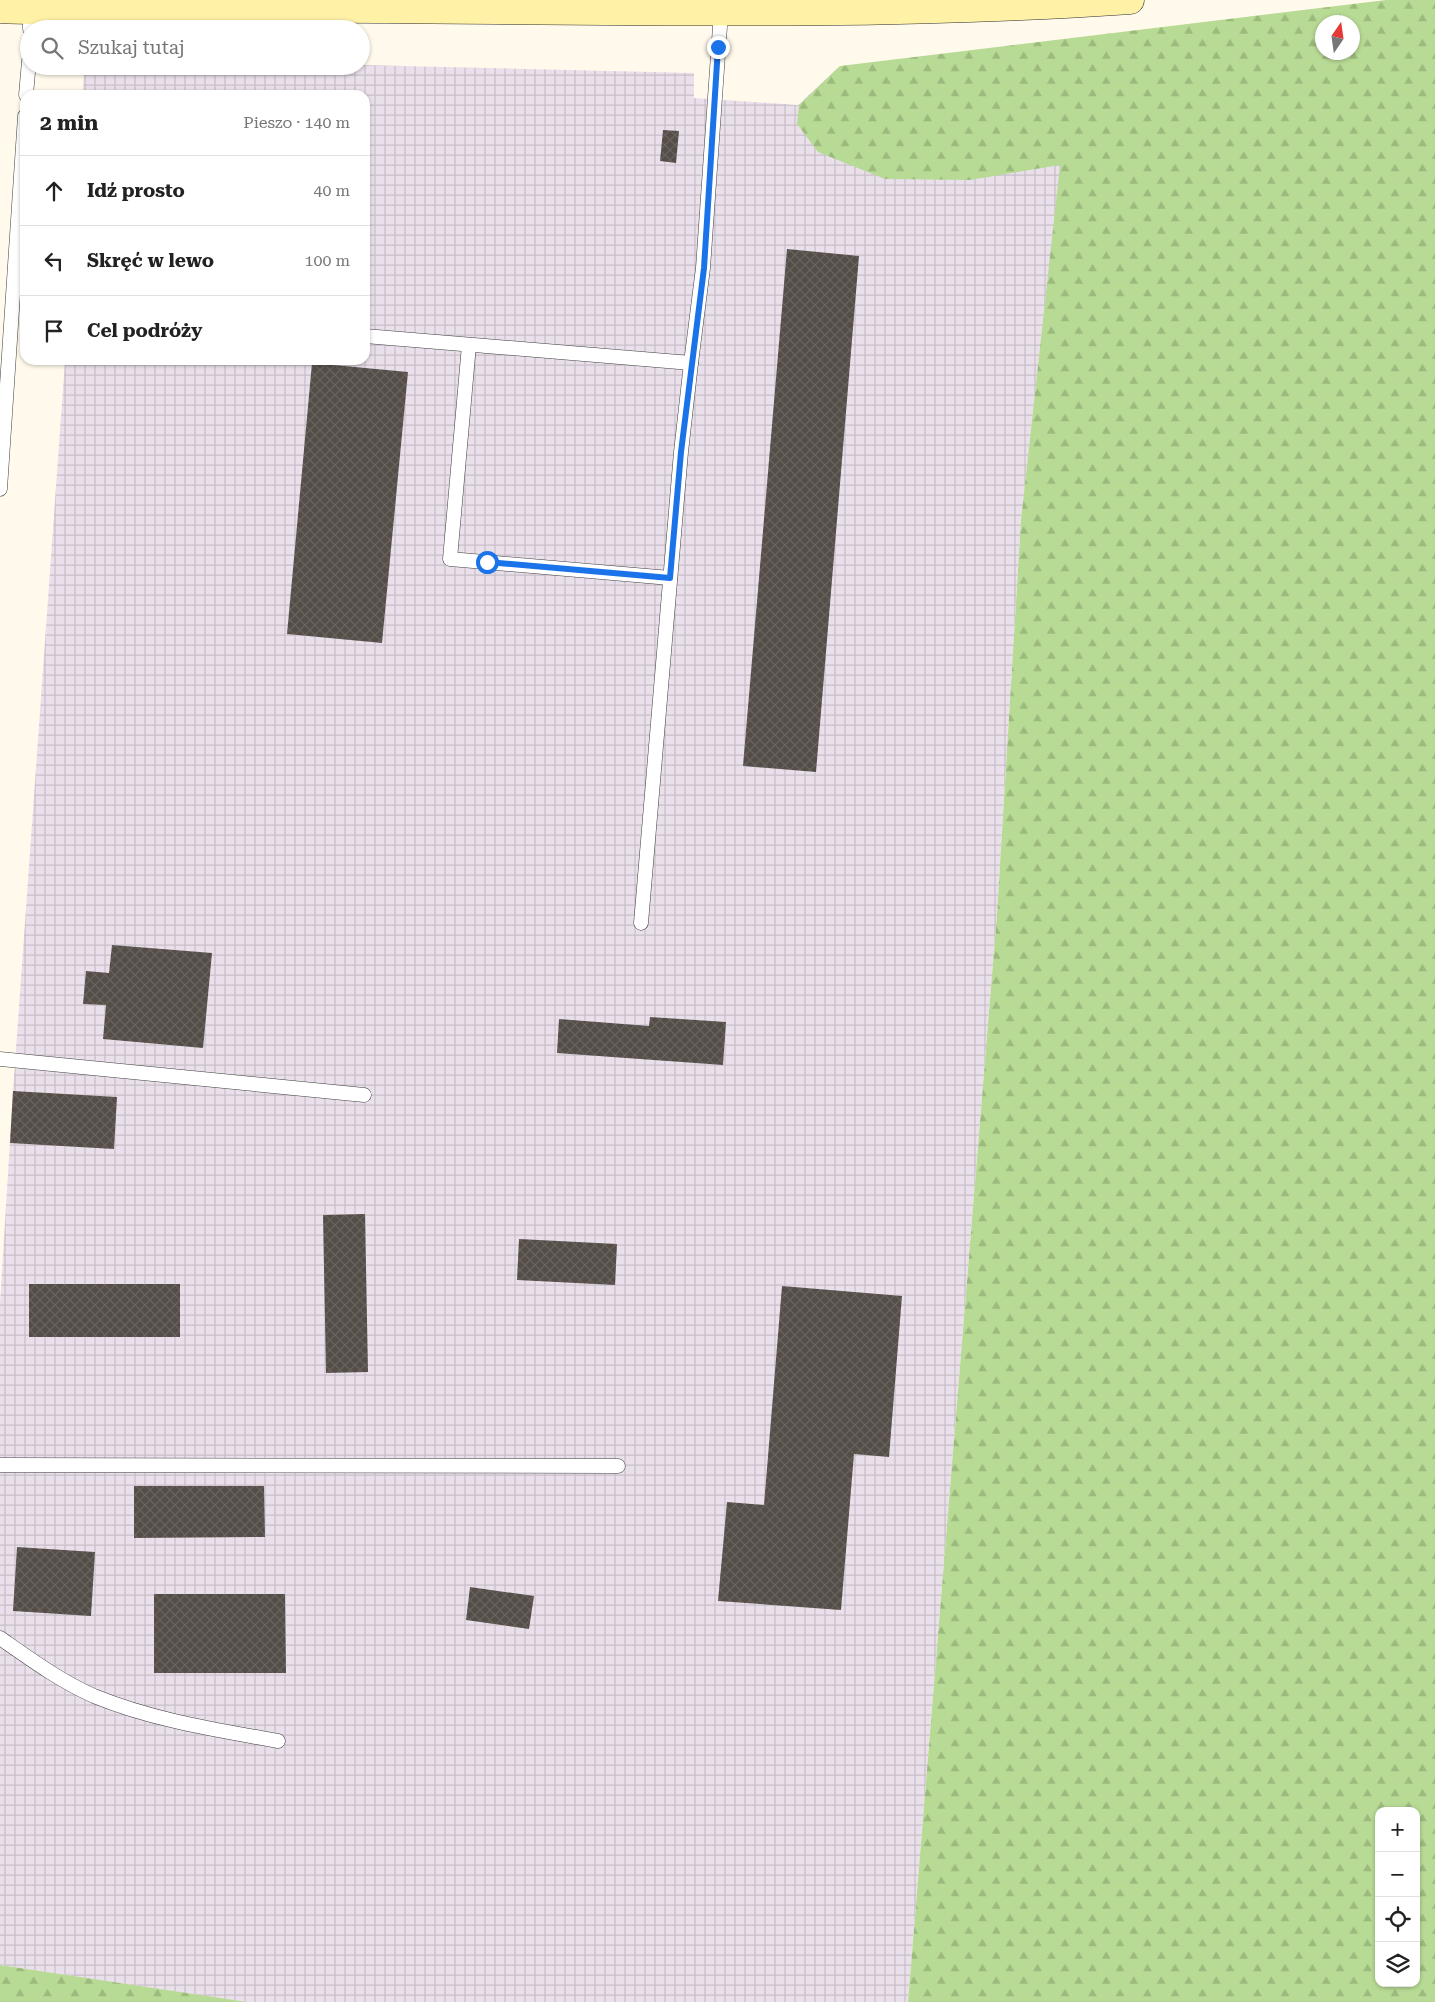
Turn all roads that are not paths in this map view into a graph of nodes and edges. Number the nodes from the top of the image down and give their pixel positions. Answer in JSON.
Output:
{"nodes":[{"id":1,"x":1130,"y":0,"type":"edge"},
{"id":2,"x":0,"y":9,"type":"edge"},
{"id":3,"x":721,"y":12,"type":"junction"},
{"id":4,"x":0,"y":16,"type":"edge"},
{"id":5,"x":30,"y":20,"type":"edge"},
{"id":6,"x":28,"y":75,"type":"edge"},
{"id":7,"x":26,"y":90,"type":"edge"},
{"id":8,"x":20,"y":191,"type":"edge"},
{"id":9,"x":370,"y":336,"type":"edge"},
{"id":10,"x":469,"y":344,"type":"junction"},
{"id":11,"x":691,"y":363,"type":"junction"},
{"id":12,"x":0,"y":490,"type":"edge"},
{"id":13,"x":670,"y":578,"type":"junction"},
{"id":14,"x":641,"y":923,"type":"dead end"},
{"id":15,"x":0,"y":1059,"type":"edge"},
{"id":16,"x":364,"y":1096,"type":"dead end"},
{"id":17,"x":0,"y":1464,"type":"edge"},
{"id":18,"x":618,"y":1466,"type":"dead end"},
{"id":19,"x":0,"y":1638,"type":"edge"},
{"id":20,"x":278,"y":1741,"type":"dead end"}],
"edges":[{"from":1,"to":3,"type":"street"},
{"from":2,"to":5,"type":"street"},
{"from":3,"to":5,"type":"street"},
{"from":3,"to":11,"type":"lane"},
{"from":4,"to":5,"type":"street"},
{"from":6,"to":7,"type":"lane"},
{"from":8,"to":12,"type":"lane"},
{"from":9,"to":10,"type":"lane"},
{"from":10,"to":11,"type":"lane"},
{"from":10,"to":13,"type":"lane"},
{"from":11,"to":13,"type":"lane"},
{"from":13,"to":14,"type":"lane"},
{"from":15,"to":16,"type":"lane"},
{"from":17,"to":18,"type":"lane"},
{"from":19,"to":20,"type":"lane"}]}
